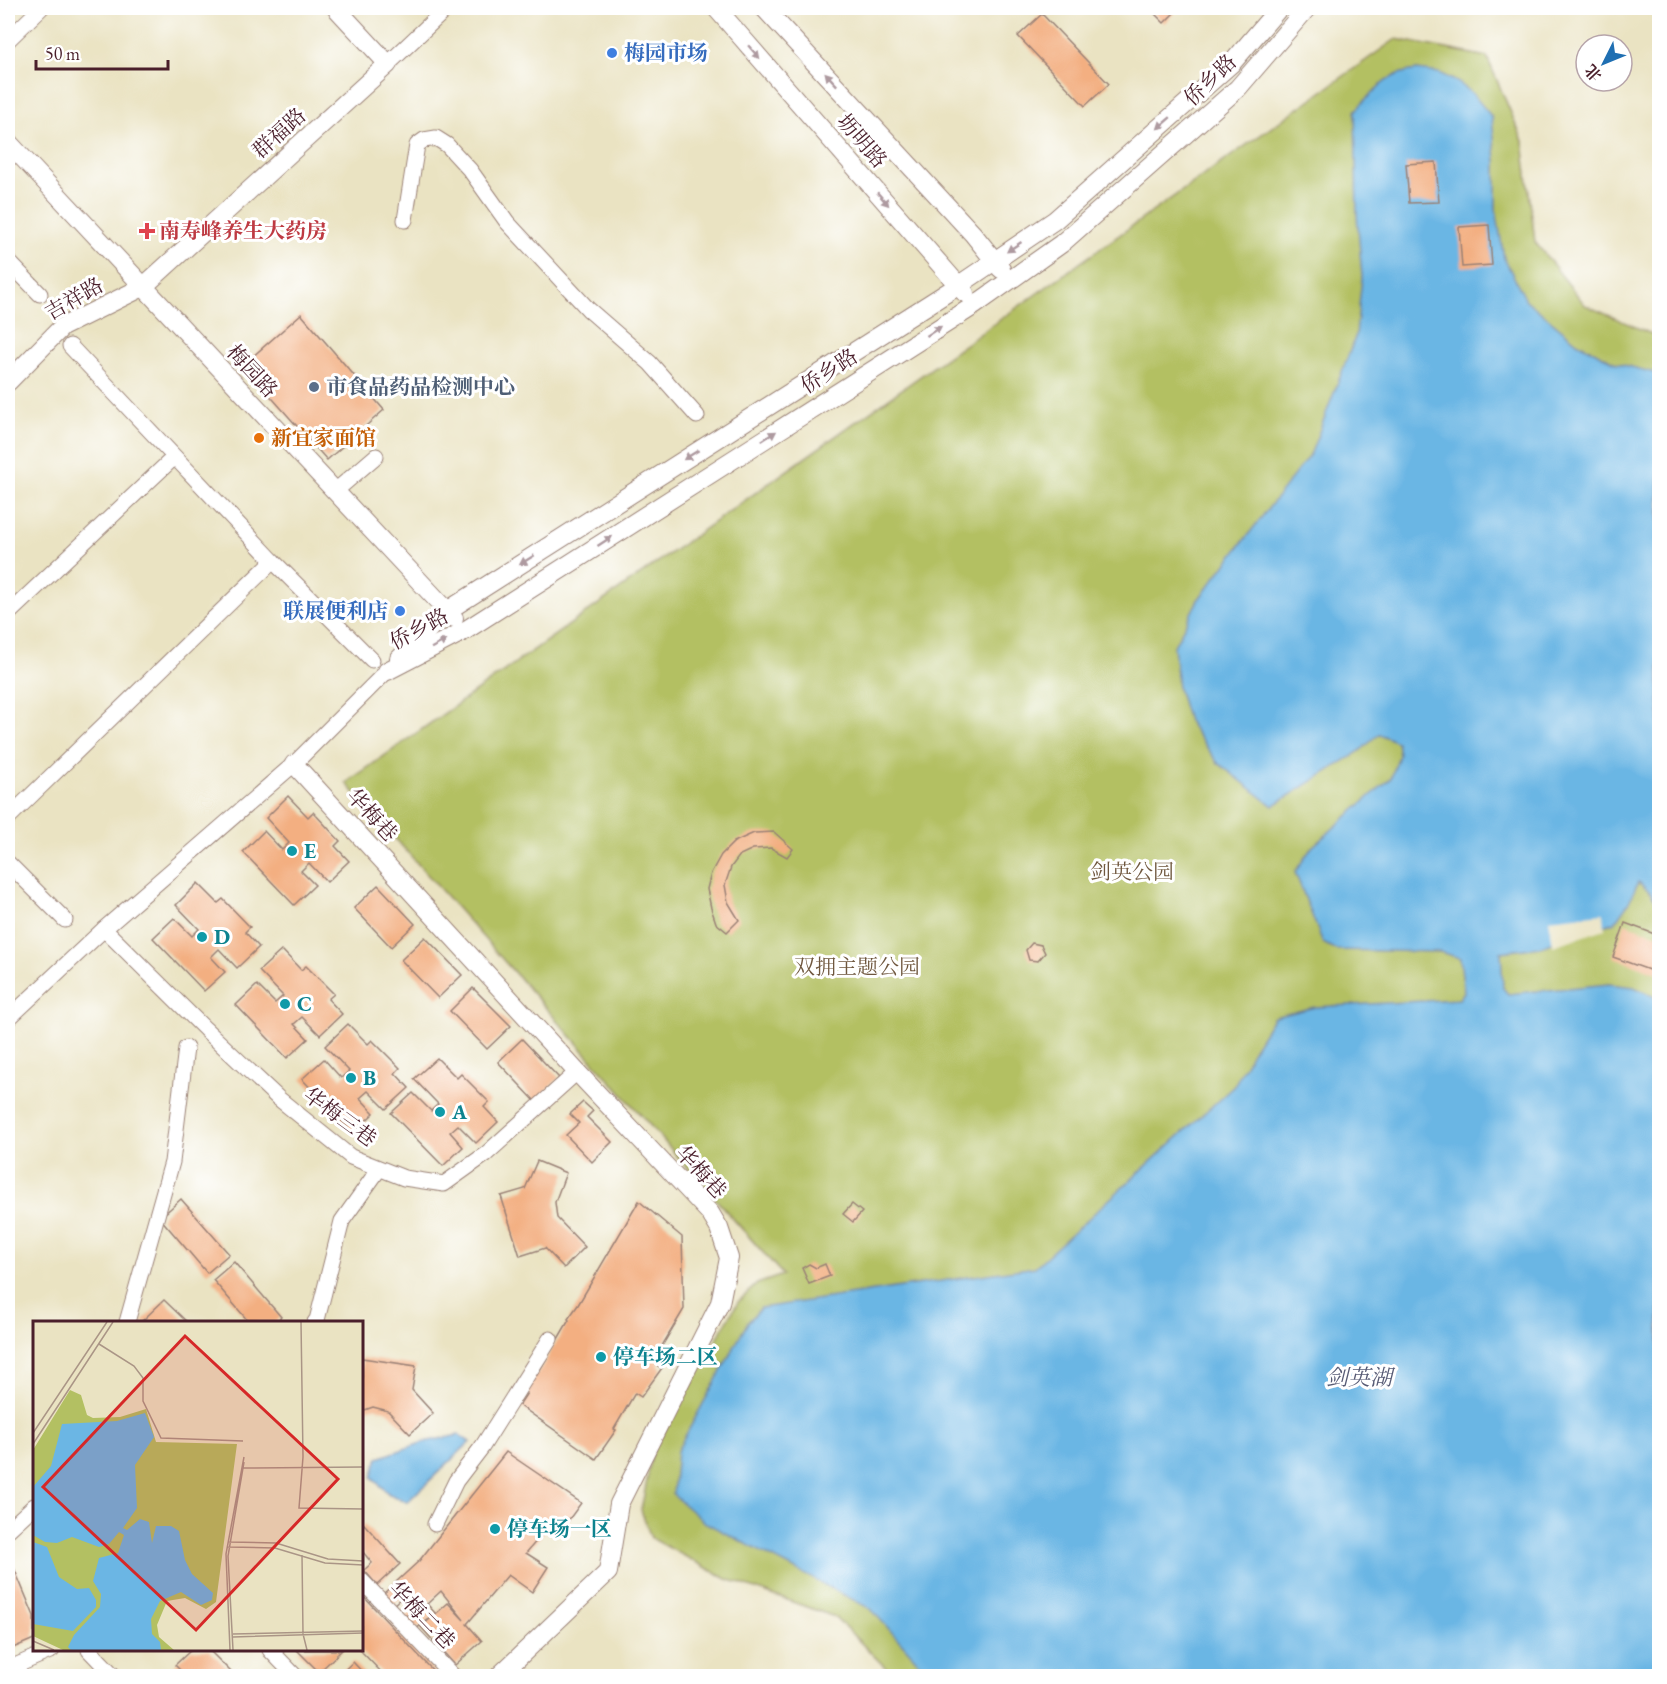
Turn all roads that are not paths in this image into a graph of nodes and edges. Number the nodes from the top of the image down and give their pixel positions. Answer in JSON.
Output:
{"nodes":[{"id":1,"x":41,"y":8,"type":"edge"},
{"id":2,"x":336,"y":8,"type":"edge"},
{"id":3,"x":447,"y":8,"type":"edge"},
{"id":4,"x":716,"y":8,"type":"edge"},
{"id":5,"x":765,"y":8,"type":"edge"},
{"id":6,"x":1279,"y":8,"type":"edge"},
{"id":7,"x":1307,"y":8,"type":"edge"},
{"id":8,"x":8,"y":40,"type":"edge"},
{"id":9,"x":388,"y":64,"type":"junction"},
{"id":10,"x":8,"y":142,"type":"edge"},
{"id":11,"x":405,"y":220,"type":"dead end"},
{"id":12,"x":8,"y":261,"type":"edge"},
{"id":13,"x":994,"y":261,"type":"junction"},
{"id":14,"x":1010,"y":279,"type":"junction"},
{"id":15,"x":959,"y":285,"type":"junction"},
{"id":16,"x":143,"y":287,"type":"junction"},
{"id":17,"x":40,"y":294,"type":"dead end"},
{"id":18,"x":975,"y":304,"type":"junction"},
{"id":19,"x":70,"y":346,"type":"dead end"},
{"id":20,"x":8,"y":382,"type":"edge"},
{"id":21,"x":697,"y":416,"type":"dead end"},
{"id":22,"x":376,"y":456,"type":"dead end"},
{"id":23,"x":168,"y":463,"type":"dead end"},
{"id":24,"x":340,"y":487,"type":"dead end"},
{"id":25,"x":273,"y":561,"type":"junction"},
{"id":26,"x":447,"y":611,"type":"junction"},
{"id":27,"x":8,"y":614,"type":"edge"},
{"id":28,"x":466,"y":630,"type":"junction"},
{"id":29,"x":372,"y":660,"type":"dead end"},
{"id":30,"x":387,"y":671,"type":"junction"},
{"id":31,"x":294,"y":764,"type":"junction"},
{"id":32,"x":8,"y":818,"type":"edge"},
{"id":33,"x":8,"y":863,"type":"edge"},
{"id":34,"x":65,"y":920,"type":"dead end"},
{"id":35,"x":104,"y":929,"type":"junction"},
{"id":36,"x":8,"y":1019,"type":"edge"},
{"id":37,"x":186,"y":1048,"type":"dead end"},
{"id":38,"x":577,"y":1072,"type":"junction"},
{"id":39,"x":379,"y":1169,"type":"junction"},
{"id":40,"x":128,"y":1321,"type":"edge"},
{"id":41,"x":316,"y":1321,"type":"edge"},
{"id":42,"x":550,"y":1339,"type":"dead end"},
{"id":43,"x":33,"y":1507,"type":"edge"},
{"id":44,"x":435,"y":1524,"type":"dead end"},
{"id":45,"x":8,"y":1530,"type":"edge"},
{"id":46,"x":363,"y":1582,"type":"edge"},
{"id":47,"x":50,"y":1651,"type":"edge"},
{"id":48,"x":91,"y":1651,"type":"edge"},
{"id":49,"x":271,"y":1651,"type":"edge"},
{"id":50,"x":8,"y":1669,"type":"edge"},
{"id":51,"x":114,"y":1677,"type":"edge"},
{"id":52,"x":295,"y":1677,"type":"edge"},
{"id":53,"x":453,"y":1677,"type":"edge"},
{"id":54,"x":499,"y":1677,"type":"edge"}],
"edges":[{"from":1,"to":8,"type":"street"},
{"from":2,"to":9,"type":"street"},
{"from":3,"to":9,"type":"street"},
{"from":4,"to":15,"type":"street","name":"坜明路","one_way":true},
{"from":13,"to":5,"type":"street","name":"坜明路","one_way":true},
{"from":6,"to":13,"type":"street","name":"侨乡路","one_way":true},
{"from":7,"to":14,"type":"street","name":"侨乡路"},
{"from":9,"to":16,"type":"street","name":"群福路"},
{"from":10,"to":16,"type":"street","name":"梅园路"},
{"from":11,"to":21,"type":"street"},
{"from":12,"to":17,"type":"street"},
{"from":13,"to":14,"type":"street","name":"坜明路"},
{"from":13,"to":15,"type":"street","name":"侨乡路"},
{"from":14,"to":18,"type":"street","name":"侨乡路"},
{"from":15,"to":18,"type":"street","name":"坜明路"},
{"from":15,"to":26,"type":"street","name":"侨乡路","one_way":true},
{"from":16,"to":20,"type":"street","name":"吉祥路"},
{"from":16,"to":26,"type":"street","name":"梅园路"},
{"from":28,"to":18,"type":"street","name":"侨乡路","one_way":true},
{"from":19,"to":25,"type":"street"},
{"from":22,"to":24,"type":"street"},
{"from":23,"to":27,"type":"street"},
{"from":25,"to":29,"type":"street"},
{"from":25,"to":32,"type":"street"},
{"from":26,"to":28,"type":"street","name":"梅园路"},
{"from":26,"to":30,"type":"street","name":"侨乡路"},
{"from":30,"to":28,"type":"street","name":"侨乡路","one_way":true},
{"from":30,"to":31,"type":"street"},
{"from":31,"to":35,"type":"street"},
{"from":31,"to":38,"type":"street","name":"华梅巷"},
{"from":33,"to":34,"type":"street"},
{"from":35,"to":36,"type":"street"},
{"from":35,"to":39,"type":"street","name":"华梅三巷"},
{"from":37,"to":40,"type":"street"},
{"from":38,"to":39,"type":"street","name":"华梅三巷"},
{"from":38,"to":54,"type":"street","name":"华梅巷"},
{"from":39,"to":41,"type":"street"},
{"from":42,"to":44,"type":"street"},
{"from":43,"to":45,"type":"street"},
{"from":46,"to":53,"type":"street","name":"华梅二巷"},
{"from":47,"to":50,"type":"street"},
{"from":48,"to":51,"type":"street"},
{"from":49,"to":52,"type":"street"}]}
